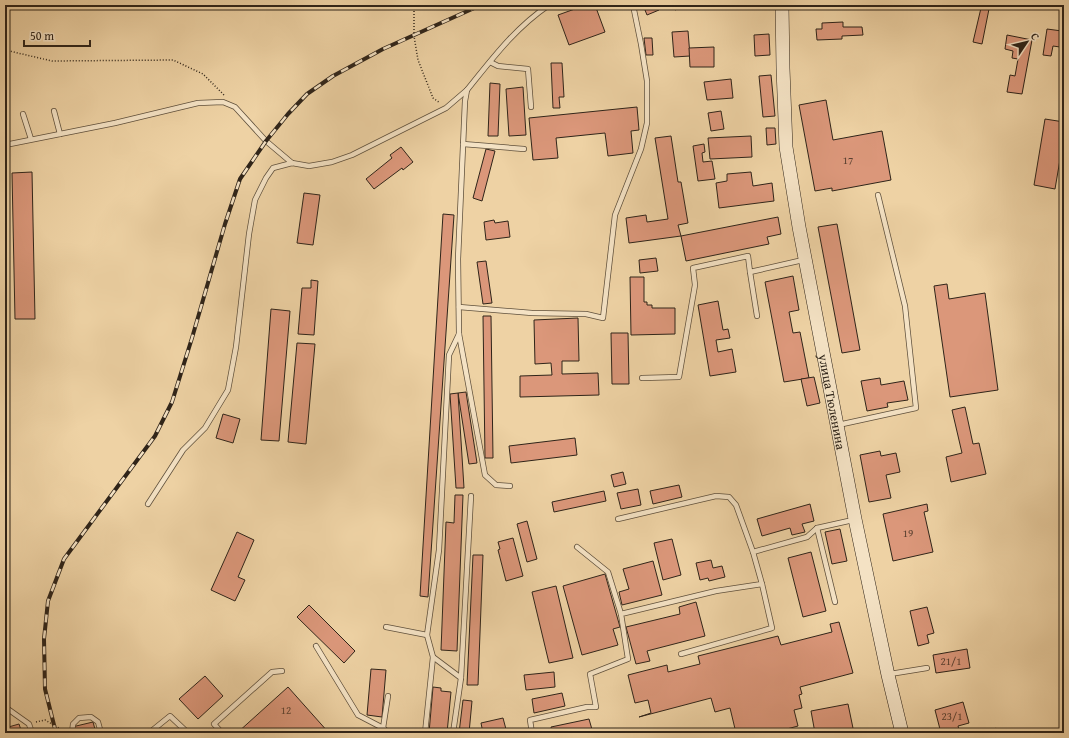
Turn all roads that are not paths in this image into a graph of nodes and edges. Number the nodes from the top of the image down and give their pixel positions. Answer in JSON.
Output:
{"nodes":[{"id":1,"x":549,"y":5,"type":"edge"},
{"id":2,"x":633,"y":5,"type":"edge"},
{"id":3,"x":782,"y":5,"type":"edge"},
{"id":4,"x":490,"y":62,"type":"junction"},
{"id":5,"x":467,"y":90,"type":"junction"},
{"id":6,"x":531,"y":107,"type":"dead end"},
{"id":7,"x":54,"y":111,"type":"dead end"},
{"id":8,"x":23,"y":114,"type":"dead end"},
{"id":9,"x":60,"y":134,"type":"junction"},
{"id":10,"x":31,"y":139,"type":"junction"},
{"id":11,"x":463,"y":144,"type":"junction"},
{"id":12,"x":5,"y":145,"type":"edge"},
{"id":13,"x":524,"y":149,"type":"dead end"},
{"id":14,"x":292,"y":163,"type":"junction"},
{"id":15,"x":878,"y":195,"type":"dead end"},
{"id":16,"x":805,"y":260,"type":"junction"},
{"id":17,"x":750,"y":272,"type":"junction"},
{"id":18,"x":459,"y":307,"type":"junction"},
{"id":19,"x":757,"y":316,"type":"dead end"},
{"id":20,"x":459,"y":334,"type":"junction"},
{"id":21,"x":642,"y":378,"type":"dead end"},
{"id":22,"x":836,"y":426,"type":"junction"},
{"id":23,"x":510,"y":486,"type":"dead end"},
{"id":24,"x":471,"y":496,"type":"dead end"},
{"id":25,"x":148,"y":504,"type":"dead end"},
{"id":26,"x":618,"y":519,"type":"dead end"},
{"id":27,"x":855,"y":519,"type":"junction"},
{"id":28,"x":817,"y":528,"type":"junction"},
{"id":29,"x":577,"y":547,"type":"dead end"},
{"id":30,"x":753,"y":552,"type":"junction"},
{"id":31,"x":762,"y":584,"type":"junction"},
{"id":32,"x":835,"y":602,"type":"dead end"},
{"id":33,"x":621,"y":614,"type":"junction"},
{"id":34,"x":386,"y":627,"type":"dead end"},
{"id":35,"x":427,"y":635,"type":"junction"},
{"id":36,"x":316,"y":646,"type":"dead end"},
{"id":37,"x":682,"y":654,"type":"dead end"},
{"id":38,"x":433,"y":657,"type":"junction"},
{"id":39,"x":927,"y":668,"type":"dead end"},
{"id":40,"x":282,"y":671,"type":"dead end"},
{"id":41,"x":888,"y":675,"type":"junction"},
{"id":42,"x":461,"y":678,"type":"junction"},
{"id":43,"x":388,"y":696,"type":"dead end"},
{"id":44,"x":5,"y":707,"type":"edge"},
{"id":45,"x":383,"y":728,"type":"junction"},
{"id":46,"x":32,"y":733,"type":"edge"},
{"id":47,"x":72,"y":733,"type":"edge"},
{"id":48,"x":101,"y":733,"type":"edge"},
{"id":49,"x":149,"y":733,"type":"edge"},
{"id":50,"x":188,"y":733,"type":"edge"},
{"id":51,"x":222,"y":733,"type":"edge"},
{"id":52,"x":389,"y":733,"type":"edge"},
{"id":53,"x":425,"y":733,"type":"edge"},
{"id":54,"x":453,"y":733,"type":"edge"},
{"id":55,"x":532,"y":733,"type":"edge"},
{"id":56,"x":902,"y":733,"type":"edge"}],
"edges":[{"from":1,"to":4,"type":"lane"},
{"from":2,"to":18,"type":"lane"},
{"from":3,"to":16,"type":"main road","name":"улица Тюленина"},
{"from":4,"to":5,"type":"lane"},
{"from":4,"to":6,"type":"lane"},
{"from":5,"to":11,"type":"lane"},
{"from":5,"to":14,"type":"lane"},
{"from":7,"to":9,"type":"lane"},
{"from":8,"to":10,"type":"lane"},
{"from":9,"to":10,"type":"lane"},
{"from":9,"to":14,"type":"lane"},
{"from":10,"to":12,"type":"lane"},
{"from":11,"to":13,"type":"lane"},
{"from":11,"to":18,"type":"lane"},
{"from":14,"to":25,"type":"lane"},
{"from":15,"to":22,"type":"lane"},
{"from":16,"to":17,"type":"lane"},
{"from":16,"to":22,"type":"main road","name":"улица Тюленина"},
{"from":17,"to":19,"type":"lane"},
{"from":17,"to":21,"type":"lane"},
{"from":18,"to":20,"type":"lane"},
{"from":20,"to":23,"type":"lane"},
{"from":20,"to":35,"type":"lane"},
{"from":22,"to":27,"type":"main road","name":"улица Тюленина"},
{"from":24,"to":42,"type":"lane"},
{"from":26,"to":30,"type":"lane"},
{"from":27,"to":28,"type":"lane"},
{"from":27,"to":41,"type":"main road","name":"улица Тюленина"},
{"from":28,"to":30,"type":"lane"},
{"from":28,"to":32,"type":"lane"},
{"from":29,"to":33,"type":"lane"},
{"from":30,"to":31,"type":"lane"},
{"from":31,"to":33,"type":"lane"},
{"from":31,"to":37,"type":"lane"},
{"from":33,"to":55,"type":"lane"},
{"from":34,"to":35,"type":"lane"},
{"from":35,"to":38,"type":"lane"},
{"from":36,"to":45,"type":"lane"},
{"from":38,"to":42,"type":"lane"},
{"from":38,"to":53,"type":"lane"},
{"from":39,"to":41,"type":"lane"},
{"from":40,"to":51,"type":"lane"},
{"from":41,"to":56,"type":"main road","name":"улица Тюленина"},
{"from":42,"to":54,"type":"lane"},
{"from":43,"to":45,"type":"lane"},
{"from":44,"to":46,"type":"lane"},
{"from":45,"to":52,"type":"lane"},
{"from":47,"to":48,"type":"lane"},
{"from":49,"to":50,"type":"lane"}]}
